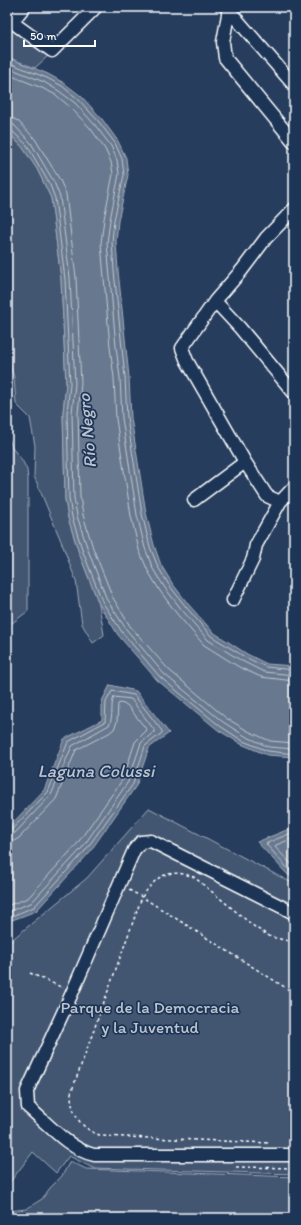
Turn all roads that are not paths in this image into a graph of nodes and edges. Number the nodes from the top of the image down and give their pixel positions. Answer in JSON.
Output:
{"nodes":[{"id":1,"x":24,"y":7,"type":"edge"},
{"id":2,"x":96,"y":7,"type":"edge"},
{"id":3,"x":227,"y":8,"type":"edge"},
{"id":4,"x":9,"y":21,"type":"edge"},
{"id":5,"x":294,"y":84,"type":"edge"},
{"id":6,"x":294,"y":142,"type":"edge"},
{"id":7,"x":294,"y":209,"type":"edge"},
{"id":8,"x":215,"y":301,"type":"junction"},
{"id":9,"x":294,"y":393,"type":"edge"},
{"id":10,"x":245,"y":462,"type":"junction"},
{"id":11,"x":294,"y":487,"type":"edge"},
{"id":12,"x":194,"y":500,"type":"dead end"},
{"id":13,"x":280,"y":502,"type":"junction"},
{"id":14,"x":233,"y":600,"type":"dead end"},
{"id":15,"x":294,"y":913,"type":"edge"},
{"id":16,"x":294,"y":1155,"type":"edge"}],
"edges":[{"from":1,"to":4,"type":"street"},
{"from":2,"to":4,"type":"street"},
{"from":3,"to":5,"type":"street"},
{"from":3,"to":6,"type":"street"},
{"from":7,"to":8,"type":"street"},
{"from":8,"to":9,"type":"street"},
{"from":8,"to":10,"type":"street"},
{"from":10,"to":12,"type":"street"},
{"from":10,"to":13,"type":"street"},
{"from":11,"to":13,"type":"street"},
{"from":13,"to":14,"type":"street"},
{"from":15,"to":16,"type":"street"}]}
